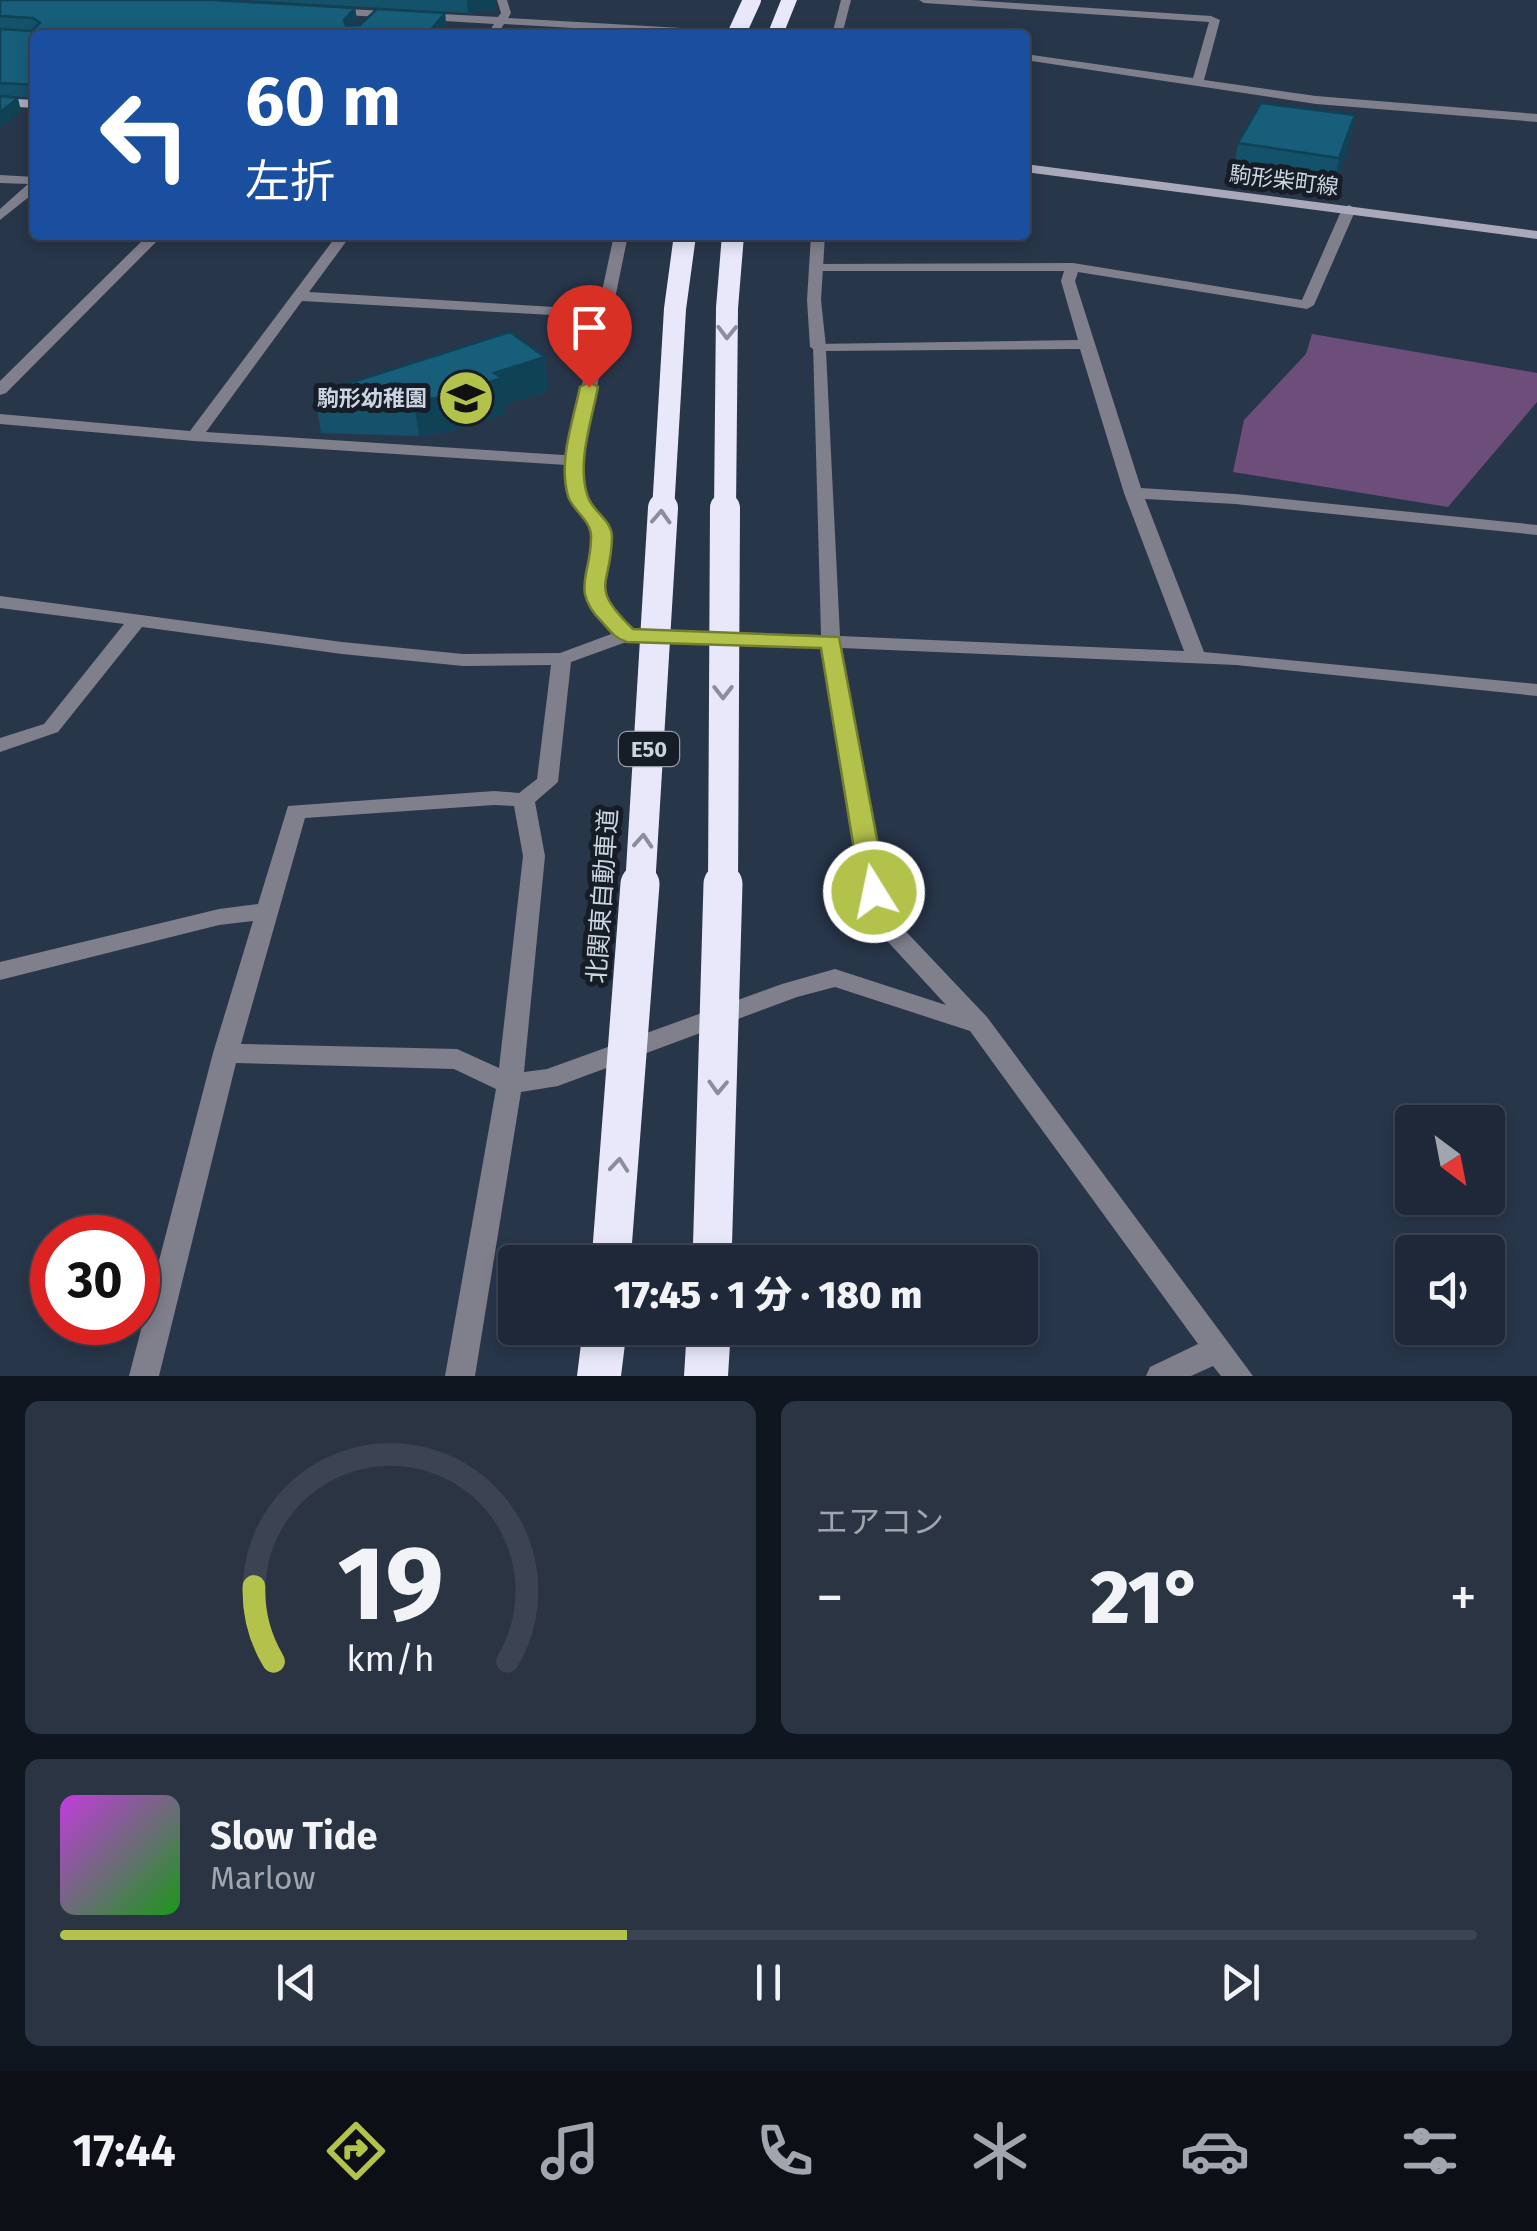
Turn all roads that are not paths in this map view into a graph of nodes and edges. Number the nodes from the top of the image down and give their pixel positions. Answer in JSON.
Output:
{"nodes":[{"id":1,"x":502,"y":0,"type":"edge"},
{"id":2,"x":752,"y":0,"type":"edge"},
{"id":3,"x":790,"y":0,"type":"edge"},
{"id":4,"x":846,"y":0,"type":"edge"},
{"id":5,"x":924,"y":0,"type":"edge"},
{"id":6,"x":319,"y":10,"type":"edge"},
{"id":7,"x":375,"y":14,"type":"junction"},
{"id":8,"x":502,"y":20,"type":"junction"},
{"id":9,"x":364,"y":24,"type":"edge"},
{"id":10,"x":495,"y":30,"type":"edge"},
{"id":11,"x":644,"y":30,"type":"edge"},
{"id":12,"x":738,"y":30,"type":"edge"},
{"id":13,"x":777,"y":30,"type":"edge"},
{"id":14,"x":838,"y":30,"type":"edge"},
{"id":15,"x":1030,"y":58,"type":"edge"},
{"id":16,"x":1197,"y":83,"type":"junction"},
{"id":17,"x":0,"y":102,"type":"edge"},
{"id":18,"x":30,"y":104,"type":"edge"},
{"id":19,"x":1537,"y":118,"type":"edge"},
{"id":20,"x":1030,"y":169,"type":"edge"},
{"id":21,"x":0,"y":179,"type":"edge"},
{"id":22,"x":30,"y":182,"type":"edge"},
{"id":23,"x":30,"y":188,"type":"edge"},
{"id":24,"x":1350,"y":208,"type":"junction"},
{"id":25,"x":0,"y":216,"type":"edge"},
{"id":26,"x":1537,"y":234,"type":"edge"},
{"id":27,"x":151,"y":240,"type":"edge"},
{"id":28,"x":340,"y":240,"type":"edge"},
{"id":29,"x":620,"y":240,"type":"edge"},
{"id":30,"x":684,"y":240,"type":"edge"},
{"id":31,"x":733,"y":240,"type":"edge"},
{"id":32,"x":818,"y":240,"type":"edge"},
{"id":33,"x":818,"y":267,"type":"junction"},
{"id":34,"x":1073,"y":267,"type":"junction"},
{"id":35,"x":297,"y":296,"type":"junction"},
{"id":36,"x":604,"y":314,"type":"junction"},
{"id":37,"x":1086,"y":344,"type":"junction"},
{"id":38,"x":818,"y":347,"type":"junction"},
{"id":39,"x":0,"y":390,"type":"edge"},
{"id":40,"x":0,"y":419,"type":"edge"},
{"id":41,"x":194,"y":436,"type":"junction"},
{"id":42,"x":574,"y":460,"type":"junction"},
{"id":43,"x":1133,"y":493,"type":"junction"},
{"id":44,"x":1537,"y":530,"type":"edge"},
{"id":45,"x":0,"y":602,"type":"edge"},
{"id":46,"x":136,"y":620,"type":"junction"},
{"id":47,"x":627,"y":635,"type":"junction"},
{"id":48,"x":831,"y":641,"type":"junction"},
{"id":49,"x":562,"y":659,"type":"junction"},
{"id":50,"x":1197,"y":659,"type":"junction"},
{"id":51,"x":1537,"y":690,"type":"edge"},
{"id":52,"x":0,"y":745,"type":"edge"},
{"id":53,"x":524,"y":800,"type":"junction"},
{"id":54,"x":265,"y":911,"type":"junction"},
{"id":55,"x":0,"y":970,"type":"edge"},
{"id":56,"x":978,"y":1024,"type":"junction"},
{"id":57,"x":226,"y":1053,"type":"junction"},
{"id":58,"x":510,"y":1084,"type":"junction"},
{"id":59,"x":612,"y":1245,"type":"edge"},
{"id":60,"x":713,"y":1245,"type":"edge"},
{"id":61,"x":603,"y":1345,"type":"edge"},
{"id":62,"x":708,"y":1345,"type":"edge"},
{"id":63,"x":1218,"y":1348,"type":"junction"},
{"id":64,"x":144,"y":1376,"type":"edge"},
{"id":65,"x":460,"y":1376,"type":"edge"},
{"id":66,"x":600,"y":1376,"type":"edge"},
{"id":67,"x":706,"y":1376,"type":"edge"},
{"id":68,"x":1160,"y":1376,"type":"edge"},
{"id":69,"x":1238,"y":1376,"type":"edge"}],
"edges":[{"from":1,"to":8,"type":"street"},
{"from":2,"to":12,"type":"highway","bridge":true},
{"from":3,"to":13,"type":"highway"},
{"from":4,"to":14,"type":"street"},
{"from":5,"to":16,"type":"street"},
{"from":6,"to":7,"type":"street"},
{"from":7,"to":8,"type":"street"},
{"from":7,"to":9,"type":"street"},
{"from":8,"to":10,"type":"street"},
{"from":8,"to":11,"type":"street"},
{"from":15,"to":16,"type":"street"},
{"from":16,"to":19,"type":"street"},
{"from":17,"to":18,"type":"main road"},
{"from":20,"to":24,"type":"main road","name":"駒形柴町線"},
{"from":21,"to":22,"type":"street"},
{"from":23,"to":25,"type":"street"},
{"from":24,"to":26,"type":"main road","name":"駒形柴町線"},
{"from":24,"to":34,"type":"street"},
{"from":27,"to":39,"type":"street"},
{"from":28,"to":35,"type":"street"},
{"from":29,"to":36,"type":"street"},
{"from":59,"to":30,"type":"highway","name":"北関東自動車道","number":"E50","one_way":true,"bridge":true},
{"from":31,"to":60,"type":"highway","one_way":true,"bridge":true},
{"from":32,"to":33,"type":"street"},
{"from":33,"to":34,"type":"street"},
{"from":33,"to":38,"type":"street"},
{"from":34,"to":37,"type":"street"},
{"from":35,"to":36,"type":"street"},
{"from":35,"to":41,"type":"street"},
{"from":36,"to":42,"type":"street"},
{"from":37,"to":38,"type":"street"},
{"from":37,"to":43,"type":"street"},
{"from":38,"to":48,"type":"street"},
{"from":40,"to":41,"type":"street"},
{"from":41,"to":42,"type":"street"},
{"from":42,"to":47,"type":"street"},
{"from":43,"to":44,"type":"street"},
{"from":43,"to":50,"type":"street"},
{"from":45,"to":46,"type":"street"},
{"from":46,"to":49,"type":"street"},
{"from":46,"to":52,"type":"street"},
{"from":47,"to":48,"type":"street"},
{"from":47,"to":49,"type":"street"},
{"from":48,"to":50,"type":"street"},
{"from":48,"to":56,"type":"street"},
{"from":49,"to":53,"type":"street"},
{"from":50,"to":51,"type":"street"},
{"from":53,"to":54,"type":"street"},
{"from":53,"to":58,"type":"street"},
{"from":54,"to":55,"type":"street"},
{"from":54,"to":57,"type":"street"},
{"from":56,"to":58,"type":"street"},
{"from":56,"to":63,"type":"street"},
{"from":57,"to":58,"type":"street"},
{"from":57,"to":64,"type":"street"},
{"from":58,"to":65,"type":"street"},
{"from":61,"to":66,"type":"highway"},
{"from":62,"to":67,"type":"highway"},
{"from":63,"to":68,"type":"street"},
{"from":63,"to":69,"type":"street"}]}
